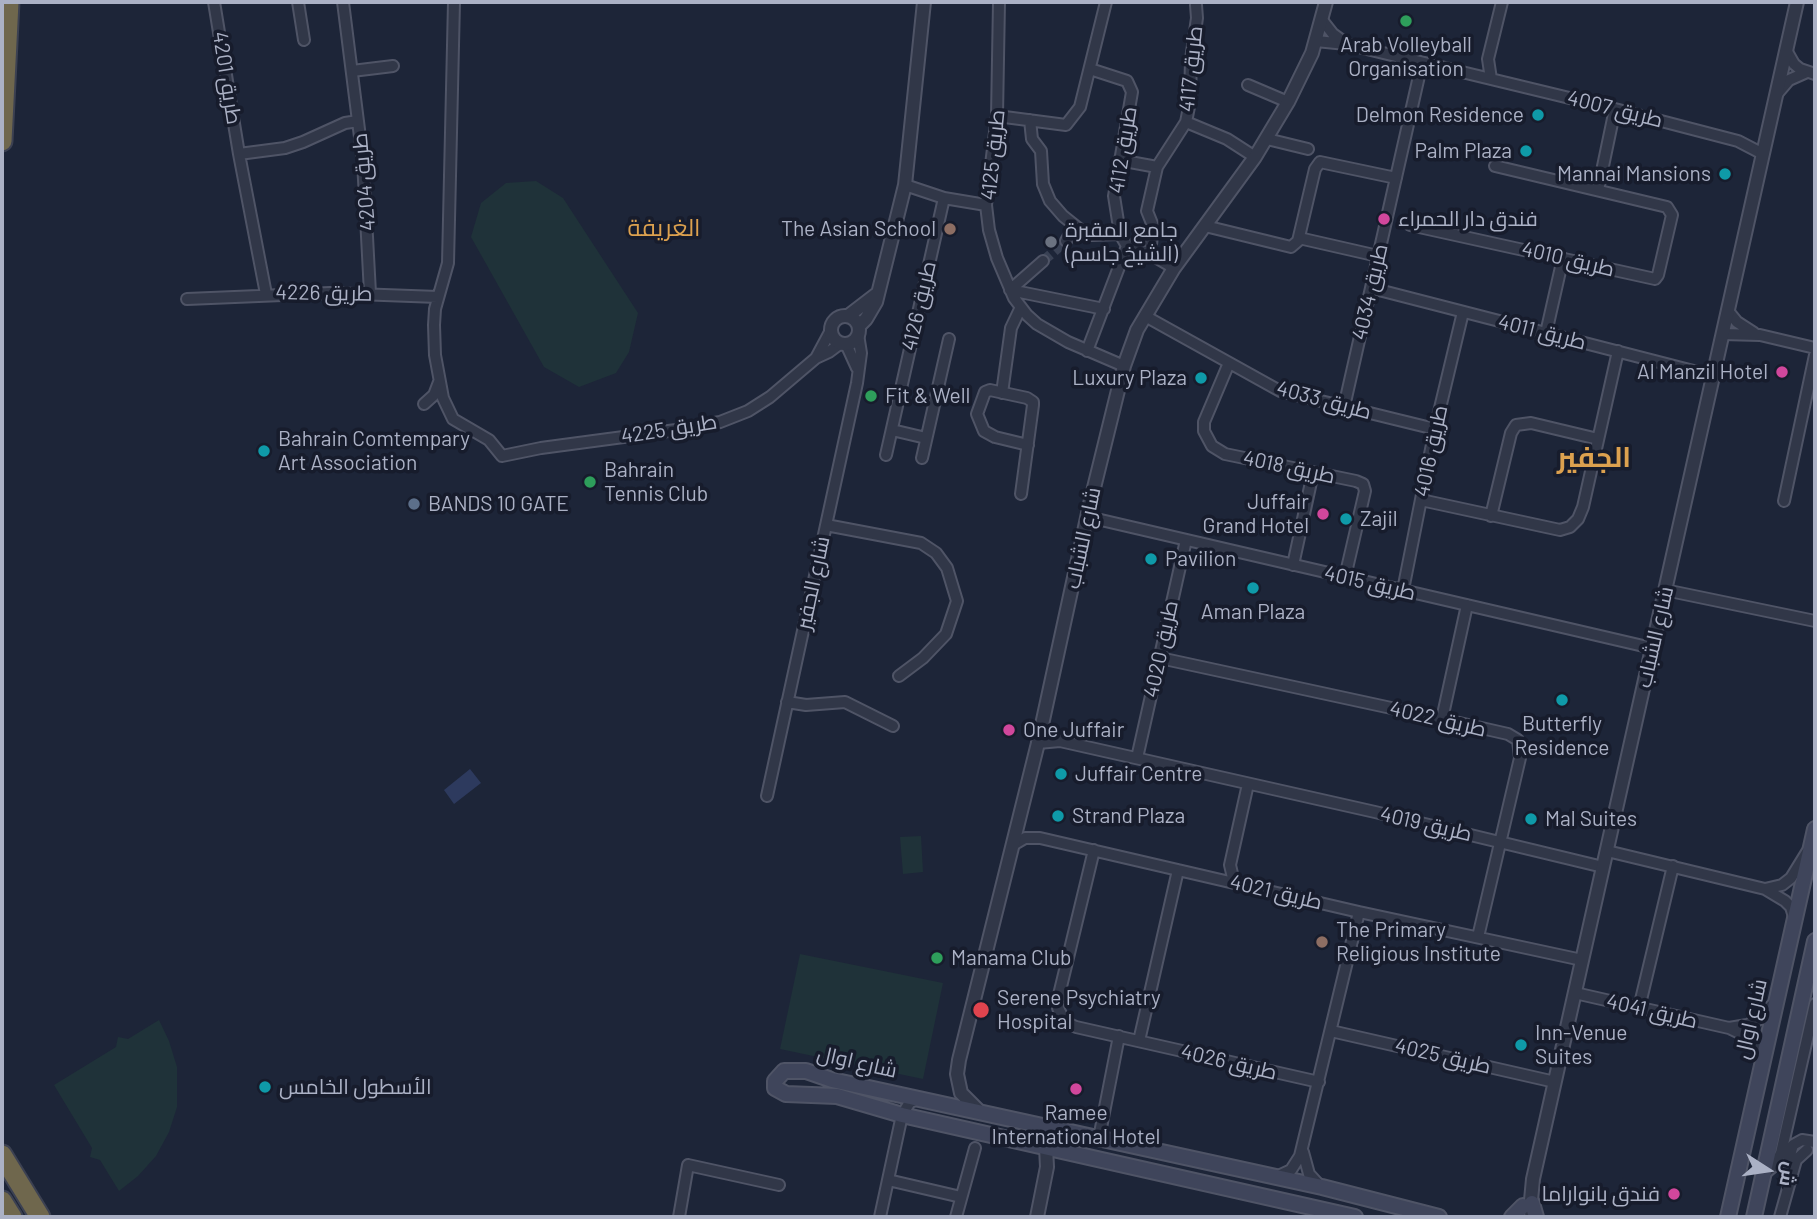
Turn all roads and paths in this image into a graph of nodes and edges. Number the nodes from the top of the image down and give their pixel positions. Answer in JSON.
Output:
{"nodes":[{"id":1,"x":9,"y":2,"type":"edge"},
{"id":2,"x":17,"y":2,"type":"edge"},
{"id":3,"x":214,"y":2,"type":"edge"},
{"id":4,"x":298,"y":2,"type":"edge"},
{"id":5,"x":343,"y":2,"type":"edge"},
{"id":6,"x":454,"y":2,"type":"edge"},
{"id":7,"x":924,"y":2,"type":"edge"},
{"id":8,"x":999,"y":2,"type":"edge"},
{"id":9,"x":1106,"y":2,"type":"edge"},
{"id":10,"x":1326,"y":2,"type":"edge"},
{"id":11,"x":1502,"y":2,"type":"edge"},
{"id":12,"x":1797,"y":2,"type":"edge"},
{"id":13,"x":1196,"y":5,"type":"dead end"},
{"id":14,"x":1322,"y":20,"type":"junction"},
{"id":15,"x":304,"y":40,"type":"dead end"},
{"id":16,"x":1316,"y":41,"type":"junction"},
{"id":17,"x":1346,"y":44,"type":"junction"},
{"id":18,"x":1786,"y":50,"type":"junction"},
{"id":19,"x":8,"y":57,"type":"junction"},
{"id":20,"x":1414,"y":60,"type":"junction"},
{"id":21,"x":393,"y":66,"type":"dead end"},
{"id":22,"x":1090,"y":69,"type":"junction"},
{"id":23,"x":352,"y":71,"type":"junction"},
{"id":24,"x":1811,"y":73,"type":"edge"},
{"id":25,"x":1491,"y":79,"type":"junction"},
{"id":26,"x":1248,"y":85,"type":"dead end"},
{"id":27,"x":1776,"y":95,"type":"junction"},
{"id":28,"x":1288,"y":102,"type":"junction"},
{"id":29,"x":1615,"y":110,"type":"junction"},
{"id":30,"x":997,"y":116,"type":"junction"},
{"id":31,"x":1030,"y":120,"type":"junction"},
{"id":32,"x":358,"y":121,"type":"junction"},
{"id":33,"x":1185,"y":122,"type":"junction"},
{"id":34,"x":1768,"y":132,"type":"junction"},
{"id":35,"x":1267,"y":139,"type":"junction"},
{"id":36,"x":2,"y":141,"type":"edge"},
{"id":37,"x":1738,"y":141,"type":"junction"},
{"id":38,"x":1308,"y":149,"type":"dead end"},
{"id":39,"x":1763,"y":154,"type":"junction"},
{"id":40,"x":239,"y":155,"type":"junction"},
{"id":41,"x":1255,"y":157,"type":"junction"},
{"id":42,"x":1119,"y":160,"type":"junction"},
{"id":43,"x":1495,"y":166,"type":"dead end"},
{"id":44,"x":1157,"y":167,"type":"junction"},
{"id":45,"x":1396,"y":178,"type":"junction"},
{"id":46,"x":905,"y":185,"type":"junction"},
{"id":47,"x":1598,"y":190,"type":"junction"},
{"id":48,"x":944,"y":198,"type":"junction"},
{"id":49,"x":986,"y":205,"type":"junction"},
{"id":50,"x":1410,"y":225,"type":"dead end"},
{"id":51,"x":1205,"y":226,"type":"junction"},
{"id":52,"x":1074,"y":227,"type":"junction"},
{"id":53,"x":1120,"y":234,"type":"junction"},
{"id":54,"x":1298,"y":238,"type":"junction"},
{"id":55,"x":1066,"y":241,"type":"tunnel mouth"},
{"id":56,"x":1127,"y":246,"type":"junction"},
{"id":57,"x":1150,"y":254,"type":"junction"},
{"id":58,"x":1378,"y":256,"type":"junction"},
{"id":59,"x":1563,"y":258,"type":"junction"},
{"id":60,"x":1043,"y":261,"type":"tunnel mouth"},
{"id":61,"x":1174,"y":268,"type":"junction"},
{"id":62,"x":1371,"y":288,"type":"junction"},
{"id":63,"x":1010,"y":290,"type":"junction"},
{"id":64,"x":878,"y":292,"type":"junction"},
{"id":65,"x":370,"y":293,"type":"junction"},
{"id":66,"x":266,"y":294,"type":"junction"},
{"id":67,"x":438,"y":297,"type":"junction"},
{"id":68,"x":187,"y":299,"type":"dead end"},
{"id":69,"x":1021,"y":307,"type":"junction"},
{"id":70,"x":1104,"y":309,"type":"junction"},
{"id":71,"x":1728,"y":311,"type":"junction"},
{"id":72,"x":1463,"y":312,"type":"junction"},
{"id":73,"x":848,"y":316,"type":"junction"},
{"id":74,"x":1145,"y":316,"type":"junction"},
{"id":75,"x":831,"y":330,"type":"junction"},
{"id":76,"x":858,"y":330,"type":"junction"},
{"id":77,"x":1546,"y":333,"type":"junction"},
{"id":78,"x":1722,"y":334,"type":"junction"},
{"id":79,"x":1760,"y":335,"type":"junction"},
{"id":80,"x":949,"y":339,"type":"dead end"},
{"id":81,"x":844,"y":343,"type":"junction"},
{"id":82,"x":1815,"y":348,"type":"edge"},
{"id":83,"x":1087,"y":351,"type":"junction"},
{"id":84,"x":1618,"y":351,"type":"junction"},
{"id":85,"x":1815,"y":355,"type":"edge"},
{"id":86,"x":816,"y":358,"type":"junction"},
{"id":87,"x":1229,"y":363,"type":"junction"},
{"id":88,"x":1124,"y":366,"type":"junction"},
{"id":89,"x":858,"y":371,"type":"junction"},
{"id":90,"x":1713,"y":376,"type":"junction"},
{"id":91,"x":440,"y":379,"type":"junction"},
{"id":92,"x":1002,"y":393,"type":"junction"},
{"id":93,"x":424,"y":404,"type":"dead end"},
{"id":94,"x":1344,"y":407,"type":"junction"},
{"id":95,"x":1435,"y":429,"type":"junction"},
{"id":96,"x":892,"y":430,"type":"junction"},
{"id":97,"x":926,"y":438,"type":"junction"},
{"id":98,"x":1598,"y":439,"type":"junction"},
{"id":99,"x":1028,"y":446,"type":"junction"},
{"id":100,"x":886,"y":455,"type":"dead end"},
{"id":101,"x":922,"y":458,"type":"dead end"},
{"id":102,"x":1313,"y":472,"type":"junction"},
{"id":103,"x":1021,"y":494,"type":"dead end"},
{"id":104,"x":1421,"y":500,"type":"junction"},
{"id":105,"x":1784,"y":501,"type":"dead end"},
{"id":106,"x":1491,"y":516,"type":"junction"},
{"id":107,"x":1088,"y":517,"type":"junction"},
{"id":108,"x":826,"y":525,"type":"junction"},
{"id":109,"x":1186,"y":540,"type":"junction"},
{"id":110,"x":1293,"y":565,"type":"junction"},
{"id":111,"x":1345,"y":577,"type":"junction"},
{"id":112,"x":1403,"y":590,"type":"junction"},
{"id":113,"x":1665,"y":590,"type":"junction"},
{"id":114,"x":1467,"y":605,"type":"junction"},
{"id":115,"x":1815,"y":621,"type":"edge"},
{"id":116,"x":1652,"y":648,"type":"junction"},
{"id":117,"x":1160,"y":658,"type":"junction"},
{"id":118,"x":899,"y":677,"type":"dead end"},
{"id":119,"x":787,"y":702,"type":"junction"},
{"id":120,"x":1442,"y":719,"type":"junction"},
{"id":121,"x":894,"y":726,"type":"dead end"},
{"id":122,"x":1042,"y":727,"type":"junction"},
{"id":123,"x":1060,"y":741,"type":"junction"},
{"id":124,"x":1038,"y":743,"type":"junction"},
{"id":125,"x":1138,"y":758,"type":"junction"},
{"id":126,"x":1248,"y":783,"type":"junction"},
{"id":127,"x":767,"y":796,"type":"dead end"},
{"id":128,"x":1814,"y":835,"type":"edge"},
{"id":129,"x":1501,"y":842,"type":"junction"},
{"id":130,"x":1013,"y":845,"type":"junction"},
{"id":131,"x":1094,"y":850,"type":"junction"},
{"id":132,"x":1607,"y":851,"type":"junction"},
{"id":133,"x":1673,"y":866,"type":"junction"},
{"id":134,"x":1603,"y":867,"type":"junction"},
{"id":135,"x":1178,"y":870,"type":"junction"},
{"id":136,"x":1234,"y":882,"type":"junction"},
{"id":137,"x":1765,"y":889,"type":"junction"},
{"id":138,"x":1359,"y":912,"type":"junction"},
{"id":139,"x":1795,"y":920,"type":"junction"},
{"id":140,"x":1478,"y":937,"type":"junction"},
{"id":141,"x":1815,"y":941,"type":"edge"},
{"id":142,"x":1582,"y":960,"type":"junction"},
{"id":143,"x":1575,"y":993,"type":"junction"},
{"id":144,"x":1777,"y":1000,"type":"junction"},
{"id":145,"x":1815,"y":1004,"type":"edge"},
{"id":146,"x":1640,"y":1008,"type":"junction"},
{"id":147,"x":1729,"y":1028,"type":"junction"},
{"id":148,"x":1331,"y":1031,"type":"junction"},
{"id":149,"x":1119,"y":1037,"type":"junction"},
{"id":150,"x":1139,"y":1041,"type":"junction"},
{"id":151,"x":1763,"y":1060,"type":"junction"},
{"id":152,"x":1319,"y":1082,"type":"junction"},
{"id":153,"x":1555,"y":1082,"type":"junction"},
{"id":154,"x":920,"y":1098,"type":"junction"},
{"id":155,"x":980,"y":1112,"type":"junction"},
{"id":156,"x":902,"y":1115,"type":"junction"},
{"id":157,"x":918,"y":1118,"type":"junction"},
{"id":158,"x":1057,"y":1129,"type":"junction"},
{"id":159,"x":1099,"y":1138,"type":"junction"},
{"id":160,"x":1303,"y":1145,"type":"junction"},
{"id":161,"x":896,"y":1146,"type":"junction"},
{"id":162,"x":1813,"y":1147,"type":"edge"},
{"id":163,"x":975,"y":1149,"type":"dead end"},
{"id":164,"x":1053,"y":1149,"type":"junction"},
{"id":165,"x":1785,"y":1153,"type":"junction"},
{"id":166,"x":2,"y":1155,"type":"edge"},
{"id":167,"x":1764,"y":1174,"type":"junction"},
{"id":168,"x":1276,"y":1177,"type":"junction"},
{"id":169,"x":888,"y":1181,"type":"junction"},
{"id":170,"x":1788,"y":1184,"type":"junction"},
{"id":171,"x":779,"y":1185,"type":"dead end"},
{"id":172,"x":1322,"y":1187,"type":"junction"},
{"id":173,"x":961,"y":1197,"type":"junction"},
{"id":174,"x":2,"y":1201,"type":"edge"},
{"id":175,"x":1528,"y":1212,"type":"edge"},
{"id":176,"x":12,"y":1217,"type":"edge"},
{"id":177,"x":40,"y":1217,"type":"edge"},
{"id":178,"x":679,"y":1217,"type":"edge"},
{"id":179,"x":880,"y":1217,"type":"edge"},
{"id":180,"x":956,"y":1217,"type":"edge"},
{"id":181,"x":1037,"y":1217,"type":"edge"},
{"id":182,"x":1349,"y":1217,"type":"edge"},
{"id":183,"x":1439,"y":1217,"type":"edge"},
{"id":184,"x":1512,"y":1217,"type":"edge"},
{"id":185,"x":1728,"y":1217,"type":"edge"},
{"id":186,"x":1754,"y":1217,"type":"edge"},
{"id":187,"x":1780,"y":1217,"type":"edge"}],
"edges":[{"from":1,"to":19,"type":"highway"},
{"from":2,"to":19,"type":"highway"},
{"from":3,"to":40,"type":"street","name":"طريق 4201"},
{"from":4,"to":15,"type":"street"},
{"from":5,"to":23,"type":"street","name":"طريق 4204"},
{"from":6,"to":67,"type":"street"},
{"from":7,"to":46,"type":"street"},
{"from":8,"to":30,"type":"street","name":"طريق 4125"},
{"from":9,"to":22,"type":"street"},
{"from":10,"to":14,"type":"street","name":"شارع الشباب"},
{"from":11,"to":25,"type":"street"},
{"from":12,"to":18,"type":"street","name":"شارع الشباب"},
{"from":13,"to":33,"type":"street","name":"طريق 4117"},
{"from":14,"to":16,"type":"street","name":"شارع الشباب"},
{"from":14,"to":17,"type":"street"},
{"from":16,"to":17,"type":"street","name":"طريق 4007"},
{"from":16,"to":28,"type":"street","name":"شارع الشباب"},
{"from":17,"to":20,"type":"street","name":"طريق 4007"},
{"from":18,"to":24,"type":"street"},
{"from":18,"to":27,"type":"street","name":"شارع الشباب"},
{"from":19,"to":36,"type":"highway"},
{"from":20,"to":25,"type":"street","name":"طريق 4007"},
{"from":20,"to":45,"type":"street","name":"طريق 4034"},
{"from":21,"to":23,"type":"street"},
{"from":22,"to":31,"type":"street"},
{"from":22,"to":42,"type":"street","name":"طريق 4112"},
{"from":23,"to":32,"type":"street","name":"طريق 4204"},
{"from":24,"to":27,"type":"street"},
{"from":25,"to":29,"type":"street","name":"طريق 4007"},
{"from":26,"to":28,"type":"street"},
{"from":27,"to":34,"type":"street","name":"شارع الشباب"},
{"from":28,"to":35,"type":"street","name":"شارع الشباب"},
{"from":29,"to":37,"type":"street","name":"طريق 4007"},
{"from":29,"to":47,"type":"street"},
{"from":30,"to":31,"type":"street"},
{"from":30,"to":49,"type":"street","name":"طريق 4125"},
{"from":31,"to":52,"type":"street"},
{"from":32,"to":40,"type":"street"},
{"from":32,"to":65,"type":"street","name":"طريق 4204"},
{"from":33,"to":41,"type":"street"},
{"from":33,"to":44,"type":"street","name":"طريق 4117"},
{"from":34,"to":37,"type":"street"},
{"from":34,"to":39,"type":"street","name":"شارع الشباب"},
{"from":35,"to":38,"type":"street"},
{"from":35,"to":41,"type":"street","name":"شارع الشباب"},
{"from":37,"to":39,"type":"street","name":"طريق 4007"},
{"from":39,"to":71,"type":"street","name":"شارع الشباب"},
{"from":40,"to":66,"type":"street","name":"طريق 4226"},
{"from":41,"to":51,"type":"street","name":"شارع الشباب"},
{"from":42,"to":44,"type":"street"},
{"from":42,"to":53,"type":"street","name":"طريق 4112"},
{"from":43,"to":47,"type":"street"},
{"from":44,"to":57,"type":"street","name":"طريق 4117"},
{"from":45,"to":54,"type":"street"},
{"from":45,"to":58,"type":"street","name":"طريق 4034"},
{"from":46,"to":48,"type":"street"},
{"from":46,"to":64,"type":"street"},
{"from":47,"to":59,"type":"street","name":"طريق 4010"},
{"from":48,"to":49,"type":"street"},
{"from":48,"to":96,"type":"street","name":"طريق 4126"},
{"from":49,"to":63,"type":"street","name":"طريق 4125"},
{"from":50,"to":59,"type":"street","name":"طريق 4010"},
{"from":51,"to":54,"type":"street"},
{"from":51,"to":61,"type":"street","name":"شارع الشباب"},
{"from":52,"to":53,"type":"street"},
{"from":52,"to":55,"type":"street"},
{"from":53,"to":56,"type":"street","name":"طريق 4112"},
{"from":54,"to":58,"type":"street"},
{"from":56,"to":57,"type":"street"},
{"from":56,"to":70,"type":"street"},
{"from":57,"to":61,"type":"street"},
{"from":58,"to":62,"type":"street","name":"طريق 4034"},
{"from":59,"to":77,"type":"street"},
{"from":60,"to":63,"type":"street"},
{"from":61,"to":74,"type":"street","name":"شارع الشباب"},
{"from":62,"to":72,"type":"street","name":"طريق 4011"},
{"from":62,"to":94,"type":"street","name":"طريق 4034"},
{"from":63,"to":69,"type":"street","name":"طريق 4125"},
{"from":63,"to":70,"type":"street"},
{"from":64,"to":73,"type":"street"},
{"from":64,"to":76,"type":"street"},
{"from":65,"to":66,"type":"street","name":"طريق 4226"},
{"from":65,"to":67,"type":"street","name":"طريق 4226"},
{"from":66,"to":68,"type":"street"},
{"from":67,"to":91,"type":"street"},
{"from":69,"to":83,"type":"street","name":"طريق 4125"},
{"from":69,"to":92,"type":"street"},
{"from":70,"to":83,"type":"street"},
{"from":71,"to":78,"type":"street","name":"شارع الشباب"},
{"from":71,"to":79,"type":"street"},
{"from":72,"to":77,"type":"street","name":"طريق 4011"},
{"from":72,"to":95,"type":"street","name":"طريق 4016"},
{"from":73,"to":75,"type":"street"},
{"from":73,"to":76,"type":"street"},
{"from":74,"to":87,"type":"street","name":"طريق 4033"},
{"from":74,"to":88,"type":"street","name":"شارع الشباب"},
{"from":75,"to":81,"type":"street"},
{"from":75,"to":86,"type":"street","name":"طريق 4225"},
{"from":76,"to":81,"type":"street"},
{"from":76,"to":89,"type":"street","name":"شارع الجفير"},
{"from":77,"to":84,"type":"street","name":"طريق 4011"},
{"from":78,"to":79,"type":"street"},
{"from":78,"to":90,"type":"street","name":"شارع الشباب"},
{"from":79,"to":82,"type":"street"},
{"from":80,"to":97,"type":"street"},
{"from":81,"to":86,"type":"street","name":"طريق 4225"},
{"from":81,"to":89,"type":"street"},
{"from":83,"to":88,"type":"street","name":"طريق 4125"},
{"from":84,"to":90,"type":"street","name":"طريق 4011"},
{"from":84,"to":98,"type":"street"},
{"from":85,"to":105,"type":"street"},
{"from":86,"to":91,"type":"street","name":"طريق 4225"},
{"from":87,"to":94,"type":"street","name":"طريق 4033"},
{"from":87,"to":102,"type":"street","name":"طريق 4018"},
{"from":88,"to":107,"type":"street","name":"شارع الشباب"},
{"from":89,"to":108,"type":"street","name":"شارع الجفير"},
{"from":90,"to":113,"type":"street","name":"شارع الشباب"},
{"from":91,"to":93,"type":"street"},
{"from":92,"to":99,"type":"street"},
{"from":92,"to":99,"type":"street"},
{"from":94,"to":95,"type":"street","name":"طريق 4033"},
{"from":95,"to":104,"type":"street","name":"طريق 4016"},
{"from":96,"to":97,"type":"street"},
{"from":96,"to":100,"type":"street","name":"طريق 4126"},
{"from":97,"to":101,"type":"street"},
{"from":98,"to":106,"type":"street"},
{"from":98,"to":106,"type":"street"},
{"from":99,"to":103,"type":"street"},
{"from":102,"to":110,"type":"street"},
{"from":102,"to":111,"type":"street","name":"طريق 4018"},
{"from":104,"to":106,"type":"street"},
{"from":104,"to":112,"type":"street","name":"طريق 4016"},
{"from":107,"to":109,"type":"street","name":"طريق 4015"},
{"from":107,"to":122,"type":"street","name":"شارع الشباب"},
{"from":108,"to":118,"type":"street"},
{"from":108,"to":119,"type":"street","name":"شارع الجفير"},
{"from":109,"to":110,"type":"street","name":"طريق 4015"},
{"from":109,"to":117,"type":"street","name":"طريق 4020"},
{"from":110,"to":111,"type":"street","name":"طريق 4015"},
{"from":111,"to":112,"type":"street","name":"طريق 4015"},
{"from":112,"to":114,"type":"street","name":"طريق 4015"},
{"from":113,"to":115,"type":"street"},
{"from":113,"to":116,"type":"street","name":"شارع الشباب"},
{"from":114,"to":116,"type":"street","name":"طريق 4015"},
{"from":114,"to":120,"type":"street"},
{"from":116,"to":132,"type":"street","name":"شارع الشباب"},
{"from":117,"to":120,"type":"street","name":"طريق 4022"},
{"from":117,"to":125,"type":"street","name":"طريق 4020"},
{"from":119,"to":121,"type":"street"},
{"from":119,"to":127,"type":"street","name":"شارع الجفير"},
{"from":120,"to":129,"type":"street","name":"طريق 4022"},
{"from":122,"to":123,"type":"street","name":"طريق 4019"},
{"from":122,"to":124,"type":"street","name":"شارع الشباب"},
{"from":123,"to":124,"type":"street","name":"طريق 4019"},
{"from":123,"to":125,"type":"street","name":"طريق 4019"},
{"from":124,"to":130,"type":"street","name":"شارع الشباب"},
{"from":125,"to":126,"type":"street","name":"طريق 4019"},
{"from":126,"to":129,"type":"street","name":"طريق 4019"},
{"from":126,"to":136,"type":"street"},
{"from":128,"to":137,"type":"street"},
{"from":128,"to":139,"type":"main road","name":"شارع اوال"},
{"from":129,"to":134,"type":"street","name":"طريق 4019"},
{"from":129,"to":140,"type":"street","name":"طريق 4022"},
{"from":130,"to":131,"type":"street","name":"طريق 4021"},
{"from":130,"to":155,"type":"street","name":"شارع الشباب"},
{"from":131,"to":135,"type":"street","name":"طريق 4021"},
{"from":131,"to":149,"type":"street","name":"طريق 4026"},
{"from":132,"to":133,"type":"street"},
{"from":132,"to":134,"type":"street","name":"شارع الشباب"},
{"from":133,"to":137,"type":"street"},
{"from":133,"to":146,"type":"street"},
{"from":134,"to":142,"type":"street","name":"شارع الشباب"},
{"from":135,"to":136,"type":"street","name":"طريق 4021"},
{"from":135,"to":150,"type":"street"},
{"from":136,"to":138,"type":"street","name":"طريق 4021"},
{"from":137,"to":139,"type":"street"},
{"from":138,"to":140,"type":"street","name":"طريق 4021"},
{"from":138,"to":148,"type":"street"},
{"from":139,"to":144,"type":"main road","name":"شارع اوال"},
{"from":140,"to":142,"type":"street","name":"طريق 4021"},
{"from":141,"to":167,"type":"main road"},
{"from":142,"to":143,"type":"street","name":"شارع الشباب"},
{"from":143,"to":146,"type":"street","name":"طريق 4041"},
{"from":143,"to":153,"type":"street","name":"شارع الشباب"},
{"from":144,"to":147,"type":"street"},
{"from":144,"to":151,"type":"main road","name":"شارع اوال"},
{"from":145,"to":165,"type":"street"},
{"from":146,"to":147,"type":"street","name":"طريق 4041"},
{"from":147,"to":151,"type":"street","name":"طريق 4041"},
{"from":148,"to":152,"type":"street"},
{"from":148,"to":153,"type":"street","name":"طريق 4025"},
{"from":149,"to":150,"type":"street","name":"طريق 4026"},
{"from":149,"to":159,"type":"street"},
{"from":150,"to":152,"type":"street","name":"طريق 4026"},
{"from":151,"to":185,"type":"main road","name":"شارع اوال"},
{"from":152,"to":160,"type":"street"},
{"from":153,"to":175,"type":"street","name":"شارع الشباب"},
{"from":154,"to":155,"type":"main road","name":"شارع اوال"},
{"from":154,"to":156,"type":"street"},
{"from":154,"to":156,"type":"main road","name":"شارع اوال"},
{"from":155,"to":158,"type":"main road","name":"شارع اوال"},
{"from":156,"to":157,"type":"main road","name":"شارع اوال"},
{"from":156,"to":161,"type":"street"},
{"from":157,"to":161,"type":"street"},
{"from":157,"to":164,"type":"main road","name":"شارع اوال"},
{"from":158,"to":159,"type":"main road","name":"شارع اوال"},
{"from":158,"to":164,"type":"street"},
{"from":159,"to":168,"type":"main road","name":"شارع اوال"},
{"from":160,"to":168,"type":"street"},
{"from":160,"to":172,"type":"street"},
{"from":161,"to":169,"type":"street"},
{"from":162,"to":165,"type":"street"},
{"from":162,"to":170,"type":"street"},
{"from":163,"to":173,"type":"street"},
{"from":164,"to":181,"type":"street"},
{"from":164,"to":182,"type":"main road","name":"شارع اوال"},
{"from":165,"to":167,"type":"street"},
{"from":165,"to":170,"type":"street"},
{"from":166,"to":177,"type":"highway"},
{"from":167,"to":186,"type":"main road"},
{"from":168,"to":172,"type":"main road","name":"شارع اوال"},
{"from":169,"to":173,"type":"street"},
{"from":169,"to":179,"type":"street"},
{"from":170,"to":187,"type":"street"},
{"from":171,"to":178,"type":"street"},
{"from":172,"to":183,"type":"main road","name":"شارع اوال"},
{"from":173,"to":180,"type":"street"},
{"from":174,"to":176,"type":"highway"},
{"from":175,"to":184,"type":"main road"}]}
